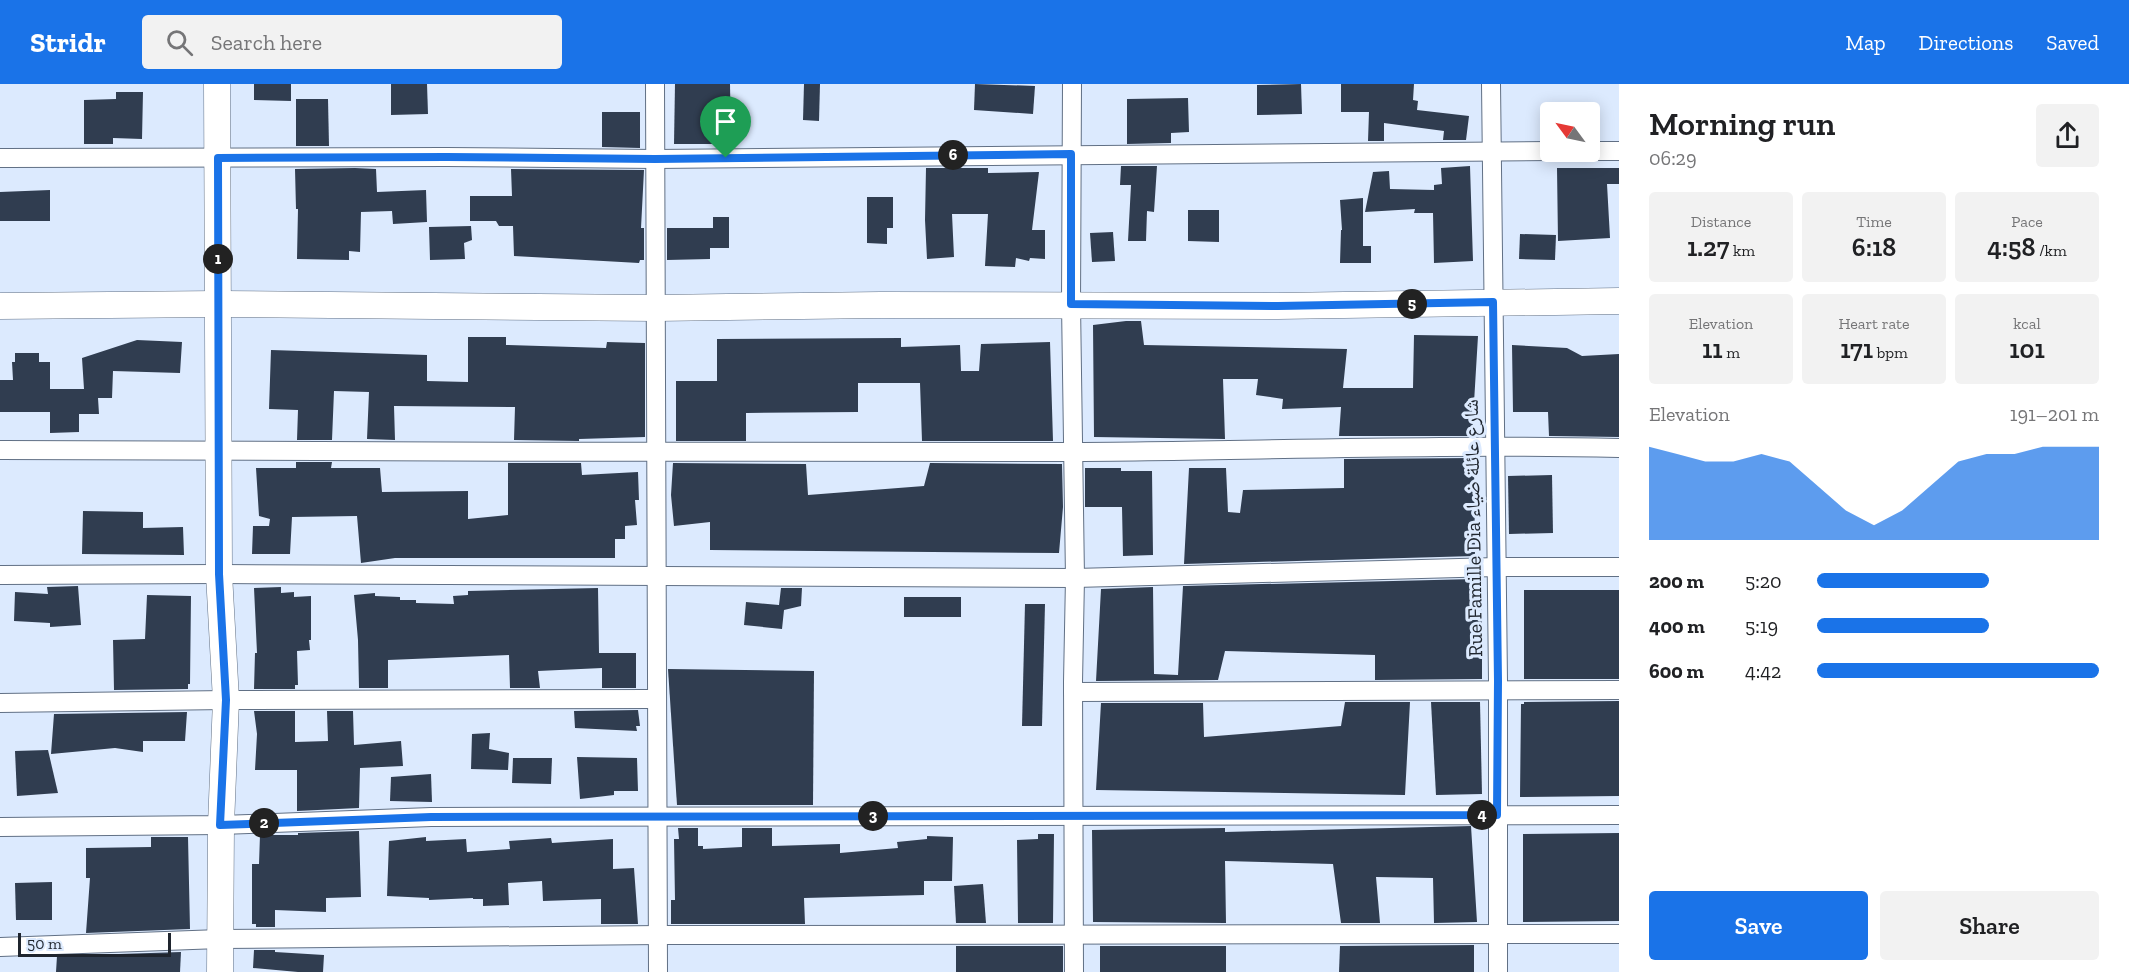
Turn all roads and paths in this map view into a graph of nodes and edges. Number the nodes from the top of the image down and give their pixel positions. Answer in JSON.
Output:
{"nodes":[{"id":1,"x":217,"y":84,"type":"edge"},
{"id":2,"x":655,"y":84,"type":"edge"},
{"id":3,"x":1072,"y":84,"type":"edge"},
{"id":4,"x":1491,"y":84,"type":"edge"},
{"id":5,"x":1492,"y":151,"type":"junction"},
{"id":6,"x":1540,"y":151,"type":"edge"},
{"id":7,"x":1600,"y":151,"type":"edge"},
{"id":8,"x":1619,"y":151,"type":"edge"},
{"id":9,"x":1071,"y":154,"type":"junction"},
{"id":10,"x":0,"y":158,"type":"edge"},
{"id":11,"x":218,"y":158,"type":"junction"},
{"id":12,"x":655,"y":159,"type":"junction"},
{"id":13,"x":1619,"y":301,"type":"edge"},
{"id":14,"x":1493,"y":302,"type":"junction"},
{"id":15,"x":218,"y":304,"type":"junction"},
{"id":16,"x":1071,"y":304,"type":"junction"},
{"id":17,"x":0,"y":306,"type":"edge"},
{"id":18,"x":656,"y":308,"type":"junction"},
{"id":19,"x":1494,"y":446,"type":"junction"},
{"id":20,"x":1619,"y":448,"type":"edge"},
{"id":21,"x":0,"y":450,"type":"edge"},
{"id":22,"x":218,"y":450,"type":"junction"},
{"id":23,"x":655,"y":452,"type":"junction"},
{"id":24,"x":1073,"y":452,"type":"junction"},
{"id":25,"x":1497,"y":567,"type":"junction"},
{"id":26,"x":1619,"y":567,"type":"edge"},
{"id":27,"x":219,"y":574,"type":"junction"},
{"id":28,"x":0,"y":575,"type":"edge"},
{"id":29,"x":656,"y":578,"type":"junction"},
{"id":30,"x":1075,"y":578,"type":"junction"},
{"id":31,"x":1498,"y":689,"type":"junction"},
{"id":32,"x":1619,"y":690,"type":"edge"},
{"id":33,"x":1073,"y":692,"type":"junction"},
{"id":34,"x":656,"y":699,"type":"junction"},
{"id":35,"x":226,"y":700,"type":"junction"},
{"id":36,"x":0,"y":703,"type":"edge"},
{"id":37,"x":1073,"y":815,"type":"junction"},
{"id":38,"x":1497,"y":815,"type":"junction"},
{"id":39,"x":1619,"y":815,"type":"edge"},
{"id":40,"x":658,"y":818,"type":"junction"},
{"id":41,"x":220,"y":825,"type":"junction"},
{"id":42,"x":0,"y":828,"type":"edge"},
{"id":43,"x":1498,"y":934,"type":"junction"},
{"id":44,"x":1619,"y":934,"type":"edge"},
{"id":45,"x":660,"y":935,"type":"junction"},
{"id":46,"x":1074,"y":935,"type":"junction"},
{"id":47,"x":219,"y":939,"type":"junction"},
{"id":48,"x":0,"y":947,"type":"edge"},
{"id":49,"x":220,"y":972,"type":"edge"},
{"id":50,"x":658,"y":972,"type":"edge"},
{"id":51,"x":1074,"y":972,"type":"edge"},
{"id":52,"x":1498,"y":972,"type":"edge"}],
"edges":[{"from":1,"to":11,"type":"street"},
{"from":2,"to":12,"type":"street"},
{"from":3,"to":9,"type":"street"},
{"from":4,"to":5,"type":"street","name":"Rue Famille Dia شارع عائلة ضياء"},
{"from":5,"to":6,"type":"street"},
{"from":5,"to":9,"type":"street"},
{"from":5,"to":14,"type":"street","name":"Rue Famille Dia شارع عائلة ضياء"},
{"from":7,"to":8,"type":"street"},
{"from":9,"to":12,"type":"street"},
{"from":9,"to":16,"type":"street"},
{"from":10,"to":11,"type":"street"},
{"from":11,"to":12,"type":"street"},
{"from":11,"to":15,"type":"street"},
{"from":12,"to":18,"type":"street"},
{"from":13,"to":14,"type":"street"},
{"from":14,"to":16,"type":"street"},
{"from":14,"to":19,"type":"street","name":"Rue Famille Dia شارع عائلة ضياء"},
{"from":15,"to":17,"type":"street"},
{"from":15,"to":18,"type":"street"},
{"from":15,"to":22,"type":"street"},
{"from":16,"to":18,"type":"street"},
{"from":16,"to":24,"type":"street"},
{"from":18,"to":23,"type":"street"},
{"from":19,"to":20,"type":"street"},
{"from":19,"to":24,"type":"street"},
{"from":19,"to":25,"type":"street","name":"Rue Famille Dia شارع عائلة ضياء"},
{"from":21,"to":22,"type":"street"},
{"from":22,"to":23,"type":"street"},
{"from":22,"to":27,"type":"street"},
{"from":23,"to":24,"type":"street"},
{"from":23,"to":29,"type":"street"},
{"from":24,"to":30,"type":"street"},
{"from":25,"to":26,"type":"street"},
{"from":25,"to":30,"type":"street"},
{"from":25,"to":31,"type":"street","name":"Rue Famille Dia شارع عائلة ضياء"},
{"from":27,"to":28,"type":"street"},
{"from":27,"to":29,"type":"street"},
{"from":27,"to":35,"type":"street"},
{"from":29,"to":30,"type":"street"},
{"from":29,"to":34,"type":"street"},
{"from":30,"to":33,"type":"street"},
{"from":31,"to":32,"type":"street"},
{"from":31,"to":33,"type":"street"},
{"from":31,"to":38,"type":"street","name":"Rue Famille Dia شارع عائلة ضياء"},
{"from":33,"to":37,"type":"street"},
{"from":34,"to":35,"type":"street"},
{"from":34,"to":40,"type":"street"},
{"from":35,"to":36,"type":"street"},
{"from":35,"to":41,"type":"street"},
{"from":37,"to":38,"type":"street"},
{"from":37,"to":40,"type":"street"},
{"from":37,"to":46,"type":"street"},
{"from":38,"to":39,"type":"street"},
{"from":38,"to":43,"type":"street","name":"Rue Famille Dia شارع عائلة ضياء"},
{"from":40,"to":41,"type":"street"},
{"from":40,"to":45,"type":"street"},
{"from":41,"to":42,"type":"street"},
{"from":41,"to":47,"type":"street"},
{"from":43,"to":44,"type":"street"},
{"from":43,"to":46,"type":"street"},
{"from":43,"to":52,"type":"street","name":"Rue Famille Dia شارع عائلة ضياء"},
{"from":45,"to":46,"type":"street"},
{"from":45,"to":47,"type":"street"},
{"from":45,"to":50,"type":"street"},
{"from":46,"to":51,"type":"street"},
{"from":47,"to":48,"type":"street"},
{"from":47,"to":49,"type":"street"}]}
